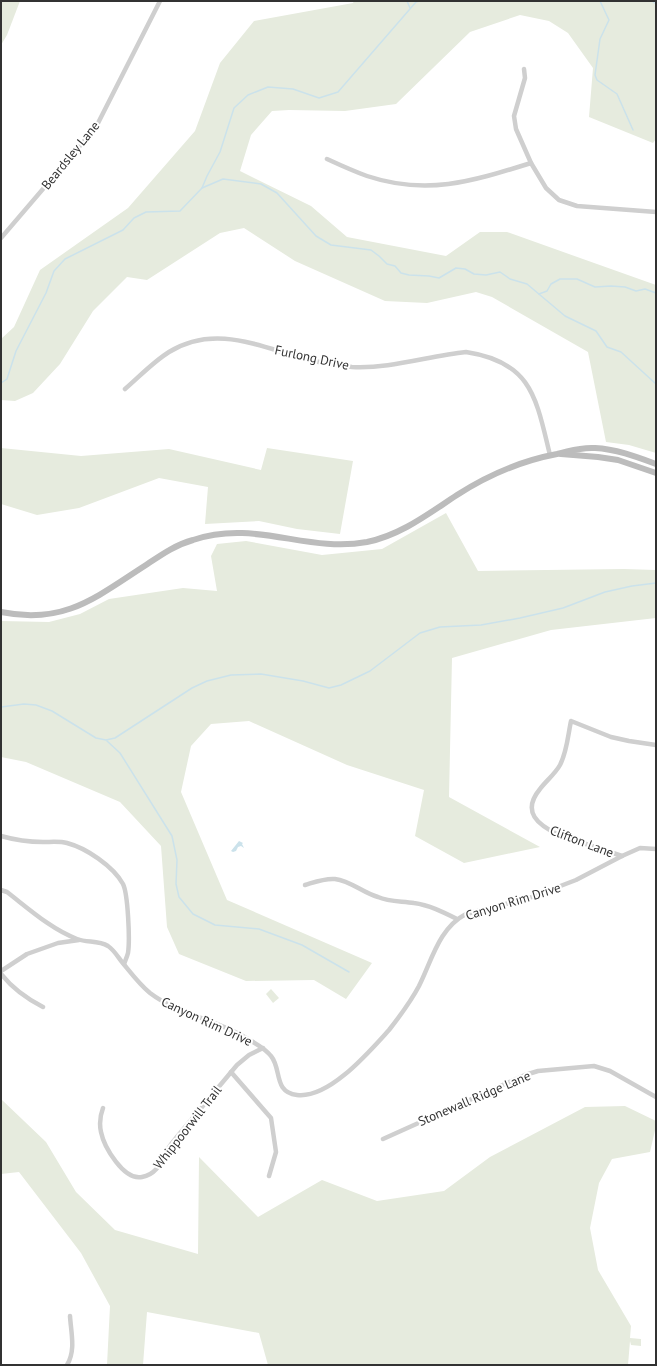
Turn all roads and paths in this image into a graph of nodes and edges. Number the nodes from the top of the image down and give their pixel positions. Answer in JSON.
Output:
{"nodes":[{"id":1,"x":160,"y":1,"type":"edge"},
{"id":2,"x":524,"y":69,"type":"dead end"},
{"id":3,"x":327,"y":159,"type":"dead end"},
{"id":4,"x":530,"y":163,"type":"junction"},
{"id":5,"x":656,"y":212,"type":"edge"},
{"id":6,"x":1,"y":238,"type":"edge"},
{"id":7,"x":125,"y":389,"type":"dead end"},
{"id":8,"x":616,"y":451,"type":"junction"},
{"id":9,"x":559,"y":454,"type":"junction"},
{"id":10,"x":550,"y":455,"type":"junction"},
{"id":11,"x":614,"y":459,"type":"junction"},
{"id":12,"x":656,"y":464,"type":"edge"},
{"id":13,"x":656,"y":473,"type":"edge"},
{"id":14,"x":1,"y":612,"type":"edge"},
{"id":15,"x":656,"y":744,"type":"edge"},
{"id":16,"x":1,"y":836,"type":"edge"},
{"id":17,"x":656,"y":849,"type":"edge"},
{"id":18,"x":622,"y":856,"type":"junction"},
{"id":19,"x":305,"y":885,"type":"dead end"},
{"id":20,"x":1,"y":890,"type":"edge"},
{"id":21,"x":457,"y":919,"type":"junction"},
{"id":22,"x":79,"y":940,"type":"junction"},
{"id":23,"x":124,"y":964,"type":"junction"},
{"id":24,"x":1,"y":972,"type":"edge"},
{"id":25,"x":43,"y":1008,"type":"dead end"},
{"id":26,"x":263,"y":1048,"type":"junction"},
{"id":27,"x":231,"y":1072,"type":"junction"},
{"id":28,"x":656,"y":1097,"type":"edge"},
{"id":29,"x":103,"y":1108,"type":"dead end"},
{"id":30,"x":383,"y":1139,"type":"dead end"},
{"id":31,"x":269,"y":1176,"type":"dead end"},
{"id":32,"x":70,"y":1316,"type":"dead end"},
{"id":33,"x":67,"y":1365,"type":"edge"}],
"edges":[{"from":1,"to":6,"type":"street","name":"Beardsley Lane"},
{"from":2,"to":4,"type":"street"},
{"from":3,"to":4,"type":"street"},
{"from":4,"to":5,"type":"street"},
{"from":7,"to":10,"type":"street","name":"Furlong Drive"},
{"from":8,"to":9,"type":"street"},
{"from":8,"to":11,"type":"street"},
{"from":8,"to":12,"type":"street"},
{"from":9,"to":10,"type":"street"},
{"from":9,"to":11,"type":"street"},
{"from":10,"to":14,"type":"street"},
{"from":11,"to":13,"type":"street"},
{"from":15,"to":18,"type":"street","name":"Clifton Lane"},
{"from":16,"to":23,"type":"street"},
{"from":17,"to":18,"type":"street","name":"Canyon Rim Drive"},
{"from":18,"to":21,"type":"street","name":"Canyon Rim Drive"},
{"from":19,"to":21,"type":"street"},
{"from":20,"to":22,"type":"street","name":"Canyon Rim Drive"},
{"from":21,"to":26,"type":"street","name":"Canyon Rim Drive"},
{"from":22,"to":23,"type":"street","name":"Canyon Rim Drive"},
{"from":22,"to":24,"type":"street"},
{"from":23,"to":26,"type":"street","name":"Canyon Rim Drive"},
{"from":24,"to":25,"type":"street"},
{"from":26,"to":27,"type":"street","name":"Whippoorwill Trail"},
{"from":27,"to":29,"type":"street","name":"Whippoorwill Trail"},
{"from":27,"to":31,"type":"street"},
{"from":28,"to":30,"type":"street","name":"Stonewall Ridge Lane"},
{"from":32,"to":33,"type":"street"}]}
